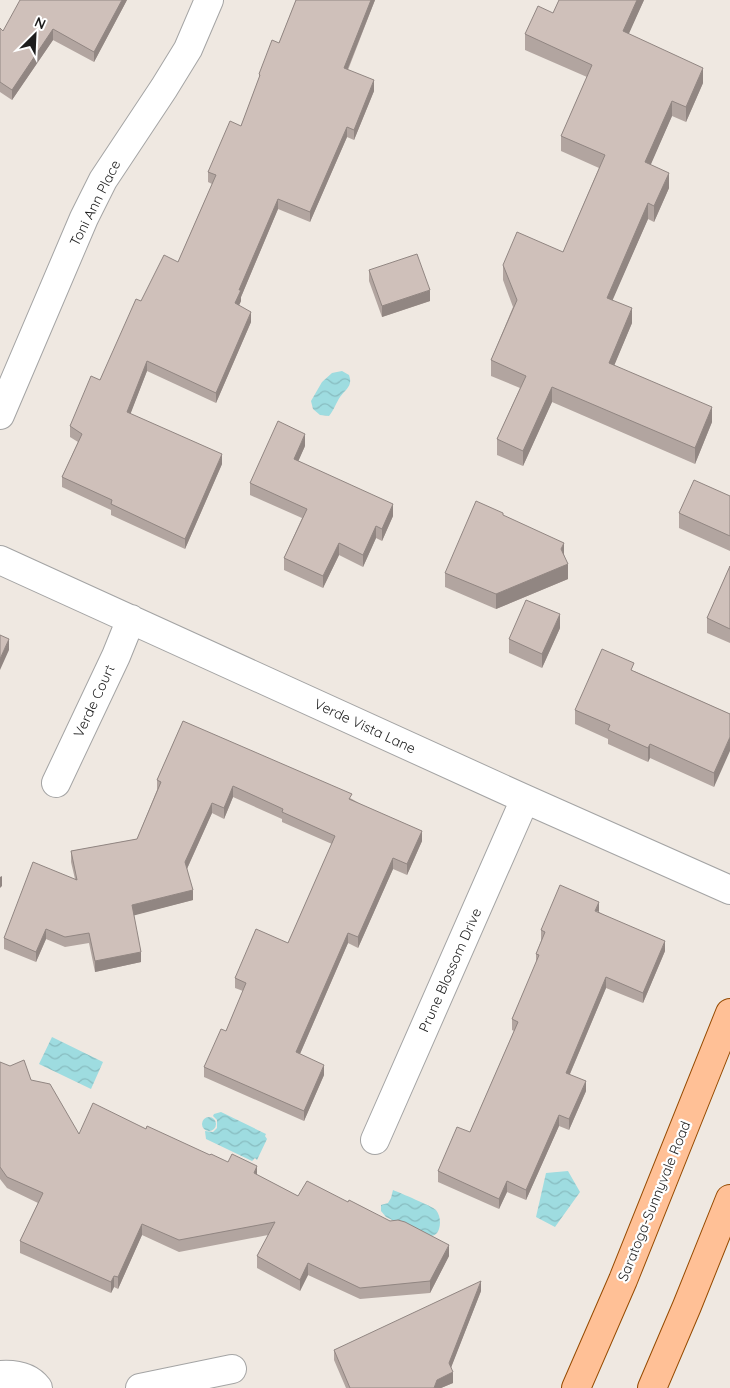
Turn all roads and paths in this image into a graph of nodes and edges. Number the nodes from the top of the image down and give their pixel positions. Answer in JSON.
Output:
{"nodes":[{"id":1,"x":209,"y":0,"type":"edge"},
{"id":2,"x":0,"y":415,"type":"edge"},
{"id":3,"x":0,"y":560,"type":"edge"},
{"id":4,"x":131,"y":619,"type":"junction"},
{"id":5,"x":56,"y":783,"type":"dead end"},
{"id":6,"x":525,"y":799,"type":"junction"},
{"id":7,"x":730,"y":890,"type":"edge"},
{"id":8,"x":730,"y":1013,"type":"edge"},
{"id":9,"x":376,"y":1140,"type":"dead end"},
{"id":10,"x":730,"y":1199,"type":"edge"},
{"id":11,"x":232,"y":1369,"type":"dead end"},
{"id":12,"x":0,"y":1375,"type":"edge"},
{"id":13,"x":38,"y":1388,"type":"edge"},
{"id":14,"x":140,"y":1388,"type":"edge"},
{"id":15,"x":576,"y":1388,"type":"edge"},
{"id":16,"x":652,"y":1388,"type":"edge"}],
"edges":[{"from":1,"to":2,"type":"street","name":"Toni Ann Place"},
{"from":3,"to":4,"type":"street","name":"Verde Vista Lane"},
{"from":4,"to":5,"type":"street","name":"Verde Court"},
{"from":4,"to":6,"type":"street","name":"Verde Vista Lane"},
{"from":6,"to":7,"type":"street","name":"Verde Vista Lane"},
{"from":6,"to":9,"type":"street","name":"Prune Blossom Drive"},
{"from":8,"to":15,"type":"main road","name":"Saratoga-Sunnyvale Road"},
{"from":10,"to":16,"type":"main road"},
{"from":11,"to":14,"type":"street"},
{"from":12,"to":13,"type":"street"}]}
